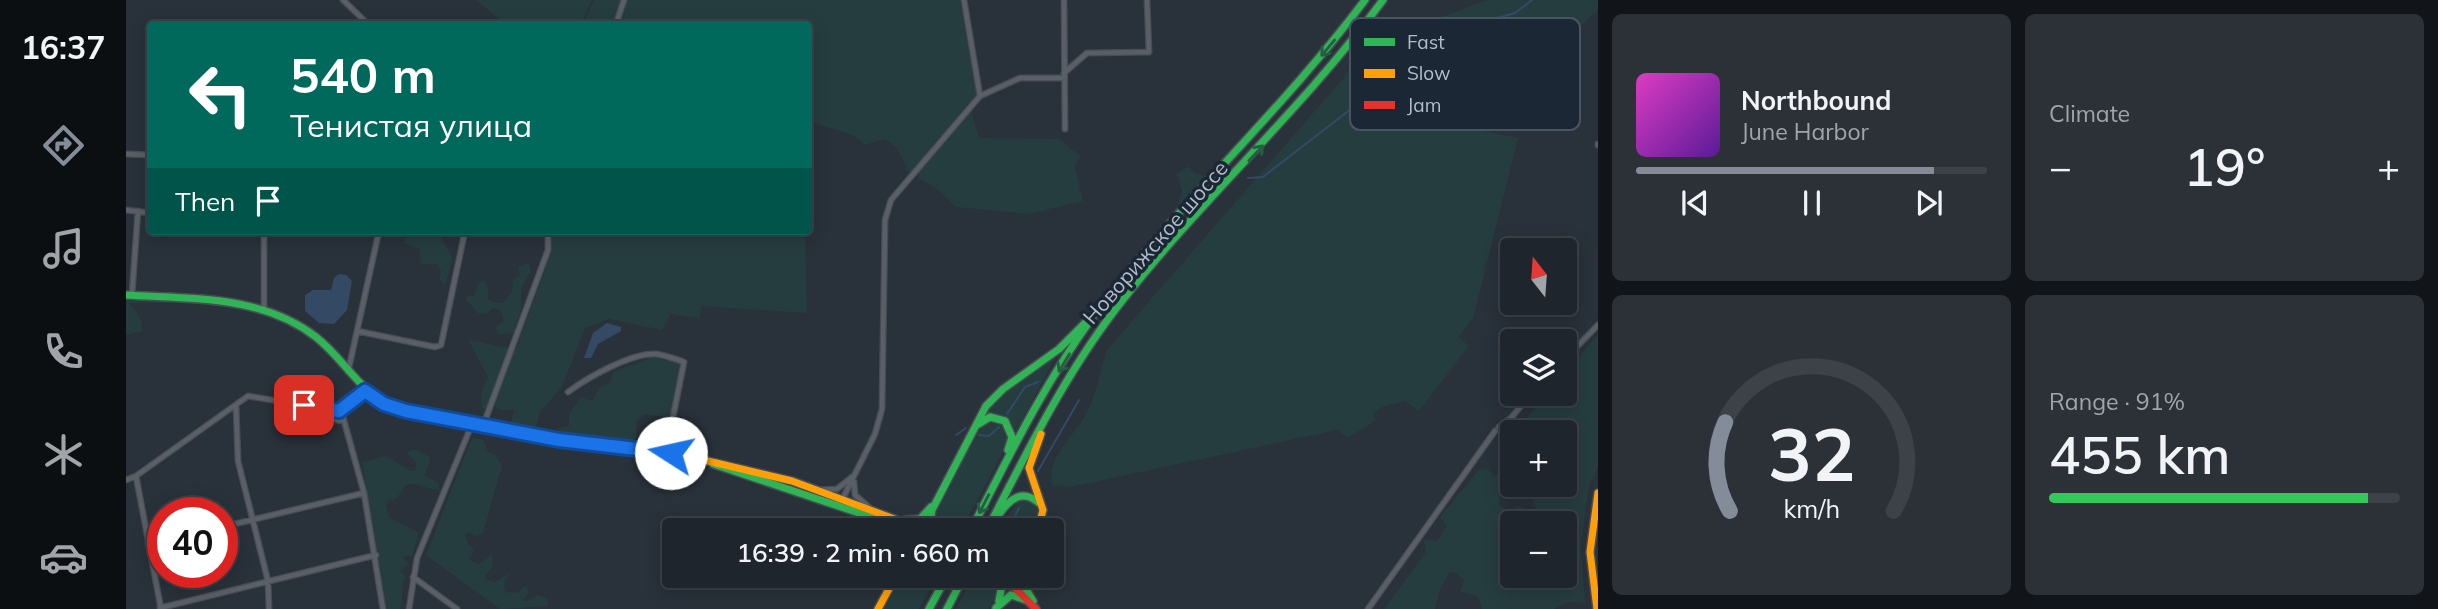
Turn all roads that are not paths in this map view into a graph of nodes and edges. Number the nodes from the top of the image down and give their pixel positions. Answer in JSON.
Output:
{"nodes":[{"id":1,"x":343,"y":0,"type":"edge"},
{"id":2,"x":624,"y":0,"type":"edge"},
{"id":3,"x":964,"y":0,"type":"edge"},
{"id":4,"x":1064,"y":0,"type":"edge"},
{"id":5,"x":1147,"y":0,"type":"edge"},
{"id":6,"x":1365,"y":0,"type":"edge"},
{"id":7,"x":1383,"y":0,"type":"edge"},
{"id":8,"x":1350,"y":18,"type":"edge"},
{"id":9,"x":1369,"y":18,"type":"edge"},
{"id":10,"x":1350,"y":19,"type":"edge"},
{"id":11,"x":366,"y":21,"type":"edge"},
{"id":12,"x":617,"y":21,"type":"edge"},
{"id":13,"x":1350,"y":42,"type":"edge"},
{"id":14,"x":1064,"y":75,"type":"junction"},
{"id":15,"x":980,"y":96,"type":"junction"},
{"id":16,"x":1065,"y":130,"type":"dead end"},
{"id":17,"x":126,"y":154,"type":"edge"},
{"id":18,"x":147,"y":155,"type":"edge"},
{"id":19,"x":126,"y":210,"type":"edge"},
{"id":20,"x":138,"y":211,"type":"junction"},
{"id":21,"x":147,"y":212,"type":"edge"},
{"id":22,"x":264,"y":235,"type":"edge"},
{"id":23,"x":378,"y":235,"type":"edge"},
{"id":24,"x":464,"y":235,"type":"edge"},
{"id":25,"x":548,"y":235,"type":"edge"},
{"id":26,"x":129,"y":295,"type":"edge"},
{"id":27,"x":1102,"y":306,"type":"junction"},
{"id":28,"x":264,"y":309,"type":"junction"},
{"id":29,"x":1598,"y":325,"type":"edge"},
{"id":30,"x":357,"y":331,"type":"junction"},
{"id":31,"x":1577,"y":347,"type":"edge"},
{"id":32,"x":348,"y":372,"type":"junction"},
{"id":33,"x":365,"y":391,"type":"junction"},
{"id":34,"x":568,"y":392,"type":"dead end"},
{"id":35,"x":304,"y":405,"type":"junction"},
{"id":36,"x":236,"y":406,"type":"junction"},
{"id":37,"x":1521,"y":406,"type":"edge"},
{"id":38,"x":341,"y":414,"type":"junction"},
{"id":39,"x":1048,"y":417,"type":"junction"},
{"id":40,"x":336,"y":420,"type":"junction"},
{"id":41,"x":472,"y":424,"type":"junction"},
{"id":42,"x":483,"y":426,"type":"junction"},
{"id":43,"x":972,"y":432,"type":"junction"},
{"id":44,"x":350,"y":439,"type":"junction"},
{"id":45,"x":666,"y":452,"type":"junction"},
{"id":46,"x":691,"y":457,"type":"junction"},
{"id":47,"x":855,"y":474,"type":"junction"},
{"id":48,"x":136,"y":476,"type":"junction"},
{"id":49,"x":998,"y":477,"type":"junction"},
{"id":50,"x":126,"y":480,"type":"edge"},
{"id":51,"x":817,"y":490,"type":"junction"},
{"id":52,"x":364,"y":493,"type":"junction"},
{"id":53,"x":1598,"y":493,"type":"edge"},
{"id":54,"x":936,"y":500,"type":"junction"},
{"id":55,"x":842,"y":501,"type":"junction"},
{"id":56,"x":1042,"y":506,"type":"junction"},
{"id":57,"x":871,"y":509,"type":"junction"},
{"id":58,"x":882,"y":518,"type":"edge"},
{"id":59,"x":887,"y":518,"type":"edge"},
{"id":60,"x":921,"y":518,"type":"edge"},
{"id":61,"x":930,"y":518,"type":"edge"},
{"id":62,"x":977,"y":518,"type":"edge"},
{"id":63,"x":993,"y":518,"type":"edge"},
{"id":64,"x":995,"y":518,"type":"edge"},
{"id":65,"x":1042,"y":518,"type":"edge"},
{"id":66,"x":253,"y":520,"type":"junction"},
{"id":67,"x":238,"y":523,"type":"edge"},
{"id":68,"x":147,"y":538,"type":"edge"},
{"id":69,"x":376,"y":555,"type":"junction"},
{"id":70,"x":413,"y":577,"type":"junction"},
{"id":71,"x":268,"y":581,"type":"junction"},
{"id":72,"x":157,"y":588,"type":"edge"},
{"id":73,"x":889,"y":588,"type":"edge"},
{"id":74,"x":940,"y":588,"type":"edge"},
{"id":75,"x":958,"y":588,"type":"edge"},
{"id":76,"x":1002,"y":588,"type":"edge"},
{"id":77,"x":1015,"y":588,"type":"edge"},
{"id":78,"x":1023,"y":588,"type":"edge"},
{"id":79,"x":1024,"y":588,"type":"edge"},
{"id":80,"x":1026,"y":591,"type":"junction"},
{"id":81,"x":1028,"y":601,"type":"junction"},
{"id":82,"x":161,"y":608,"type":"edge"},
{"id":83,"x":995,"y":608,"type":"edge"},
{"id":84,"x":269,"y":609,"type":"edge"},
{"id":85,"x":383,"y":609,"type":"edge"},
{"id":86,"x":409,"y":609,"type":"edge"},
{"id":87,"x":457,"y":609,"type":"edge"},
{"id":88,"x":878,"y":609,"type":"edge"},
{"id":89,"x":929,"y":609,"type":"edge"},
{"id":90,"x":947,"y":609,"type":"edge"},
{"id":91,"x":1036,"y":609,"type":"edge"},
{"id":92,"x":1367,"y":609,"type":"edge"},
{"id":93,"x":1597,"y":609,"type":"edge"}],
"edges":[{"from":1,"to":11,"type":"street"},
{"from":2,"to":12,"type":"street"},
{"from":3,"to":15,"type":"street"},
{"from":4,"to":14,"type":"street"},
{"from":5,"to":14,"type":"street"},
{"from":6,"to":8,"type":"main road","name":"Новорижское шоссе","one_way":true},
{"from":9,"to":7,"type":"main road","name":"Новорижское шоссе","one_way":true},
{"from":10,"to":27,"type":"main road","name":"Новорижское шоссе","one_way":true},
{"from":39,"to":13,"type":"main road","name":"Новорижское шоссе","one_way":true},
{"from":14,"to":15,"type":"street"},
{"from":14,"to":16,"type":"street"},
{"from":15,"to":47,"type":"street"},
{"from":17,"to":18,"type":"street"},
{"from":19,"to":20,"type":"street"},
{"from":20,"to":21,"type":"street"},
{"from":20,"to":26,"type":"street"},
{"from":22,"to":28,"type":"street"},
{"from":23,"to":30,"type":"street"},
{"from":24,"to":30,"type":"street"},
{"from":25,"to":42,"type":"street"},
{"from":26,"to":28,"type":"main road"},
{"from":27,"to":43,"type":"main road"},
{"from":27,"to":49,"type":"main road","name":"Новорижское шоссе","one_way":true},
{"from":28,"to":32,"type":"main road"},
{"from":29,"to":31,"type":"street"},
{"from":30,"to":32,"type":"street"},
{"from":32,"to":33,"type":"main road"},
{"from":33,"to":38,"type":"street"},
{"from":33,"to":41,"type":"main road"},
{"from":34,"to":45,"type":"street"},
{"from":35,"to":36,"type":"street"},
{"from":35,"to":38,"type":"street"},
{"from":35,"to":40,"type":"street"},
{"from":36,"to":48,"type":"street"},
{"from":36,"to":66,"type":"street"},
{"from":37,"to":92,"type":"street"},
{"from":38,"to":40,"type":"street"},
{"from":38,"to":44,"type":"street"},
{"from":39,"to":56,"type":"main road"},
{"from":39,"to":63,"type":"main road","name":"Новорижское шоссе"},
{"from":40,"to":44,"type":"street"},
{"from":41,"to":42,"type":"main road"},
{"from":41,"to":70,"type":"street"},
{"from":42,"to":45,"type":"main road"},
{"from":43,"to":49,"type":"main road"},
{"from":43,"to":54,"type":"main road"},
{"from":44,"to":52,"type":"street"},
{"from":45,"to":46,"type":"main road"},
{"from":46,"to":51,"type":"main road"},
{"from":46,"to":55,"type":"main road"},
{"from":47,"to":51,"type":"street"},
{"from":47,"to":55,"type":"street"},
{"from":47,"to":57,"type":"street"},
{"from":48,"to":50,"type":"street"},
{"from":48,"to":68,"type":"street"},
{"from":49,"to":62,"type":"main road","name":"Новорижское шоссе","one_way":true},
{"from":51,"to":55,"type":"main road"},
{"from":52,"to":66,"type":"street"},
{"from":52,"to":69,"type":"street"},
{"from":53,"to":93,"type":"main road"},
{"from":54,"to":60,"type":"main road"},
{"from":54,"to":61,"type":"main road"},
{"from":55,"to":57,"type":"main road"},
{"from":55,"to":58,"type":"main road"},
{"from":56,"to":64,"type":"main road"},
{"from":56,"to":65,"type":"main road"},
{"from":57,"to":59,"type":"main road"},
{"from":66,"to":67,"type":"street"},
{"from":66,"to":71,"type":"street"},
{"from":69,"to":71,"type":"street"},
{"from":69,"to":85,"type":"street"},
{"from":70,"to":86,"type":"street"},
{"from":70,"to":87,"type":"street"},
{"from":71,"to":82,"type":"street"},
{"from":71,"to":84,"type":"street"},
{"from":72,"to":82,"type":"street"},
{"from":73,"to":88,"type":"main road"},
{"from":74,"to":89,"type":"main road"},
{"from":75,"to":90,"type":"main road"},
{"from":76,"to":83,"type":"main road"},
{"from":77,"to":81,"type":"main road"},
{"from":78,"to":80,"type":"main road"},
{"from":79,"to":80,"type":"main road"},
{"from":80,"to":91,"type":"main road"},
{"from":81,"to":83,"type":"main road"},
{"from":81,"to":91,"type":"main road"}]}
